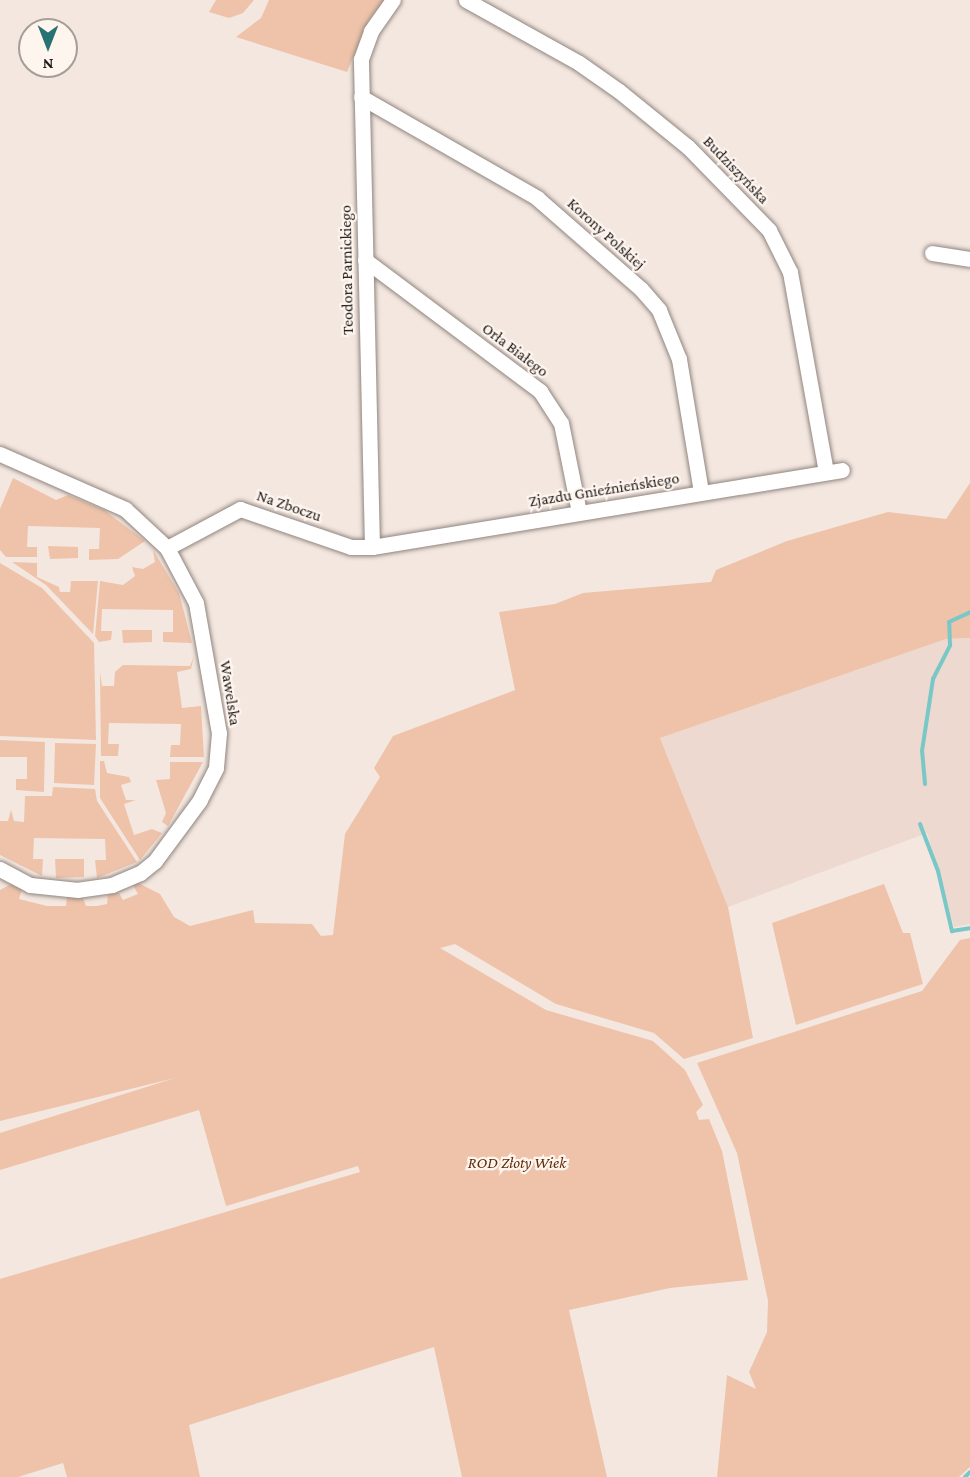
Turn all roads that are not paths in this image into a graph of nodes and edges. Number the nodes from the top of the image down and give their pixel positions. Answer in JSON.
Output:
{"nodes":[{"id":1,"x":393,"y":0,"type":"edge"},
{"id":2,"x":466,"y":0,"type":"edge"},
{"id":3,"x":361,"y":98,"type":"junction"},
{"id":4,"x":932,"y":253,"type":"dead end"},
{"id":5,"x":970,"y":259,"type":"edge"},
{"id":6,"x":365,"y":260,"type":"junction"},
{"id":7,"x":0,"y":454,"type":"edge"},
{"id":8,"x":842,"y":470,"type":"dead end"},
{"id":9,"x":826,"y":472,"type":"junction"},
{"id":10,"x":701,"y":492,"type":"junction"},
{"id":11,"x":579,"y":512,"type":"junction"},
{"id":12,"x":372,"y":547,"type":"junction"},
{"id":13,"x":167,"y":548,"type":"junction"},
{"id":14,"x":0,"y":869,"type":"edge"}],
"edges":[{"from":1,"to":3,"type":"street","name":"Teodora Parnickiego"},
{"from":2,"to":9,"type":"street","name":"Budziszyńska"},
{"from":3,"to":6,"type":"street","name":"Teodora Parnickiego"},
{"from":3,"to":10,"type":"street","name":"Korony Polskiej"},
{"from":4,"to":5,"type":"street"},
{"from":6,"to":11,"type":"street","name":"Orła Białego"},
{"from":6,"to":12,"type":"street","name":"Teodora Parnickiego"},
{"from":7,"to":13,"type":"street","name":"Wawelska"},
{"from":8,"to":9,"type":"street","name":"Zjazdu Gnieźnieńskiego"},
{"from":9,"to":10,"type":"street","name":"Zjazdu Gnieźnieńskiego"},
{"from":10,"to":11,"type":"street","name":"Zjazdu Gnieźnieńskiego"},
{"from":11,"to":12,"type":"street","name":"Zjazdu Gnieźnieńskiego"},
{"from":12,"to":13,"type":"street","name":"Na Zboczu"},
{"from":13,"to":14,"type":"street","name":"Wawelska"}]}
